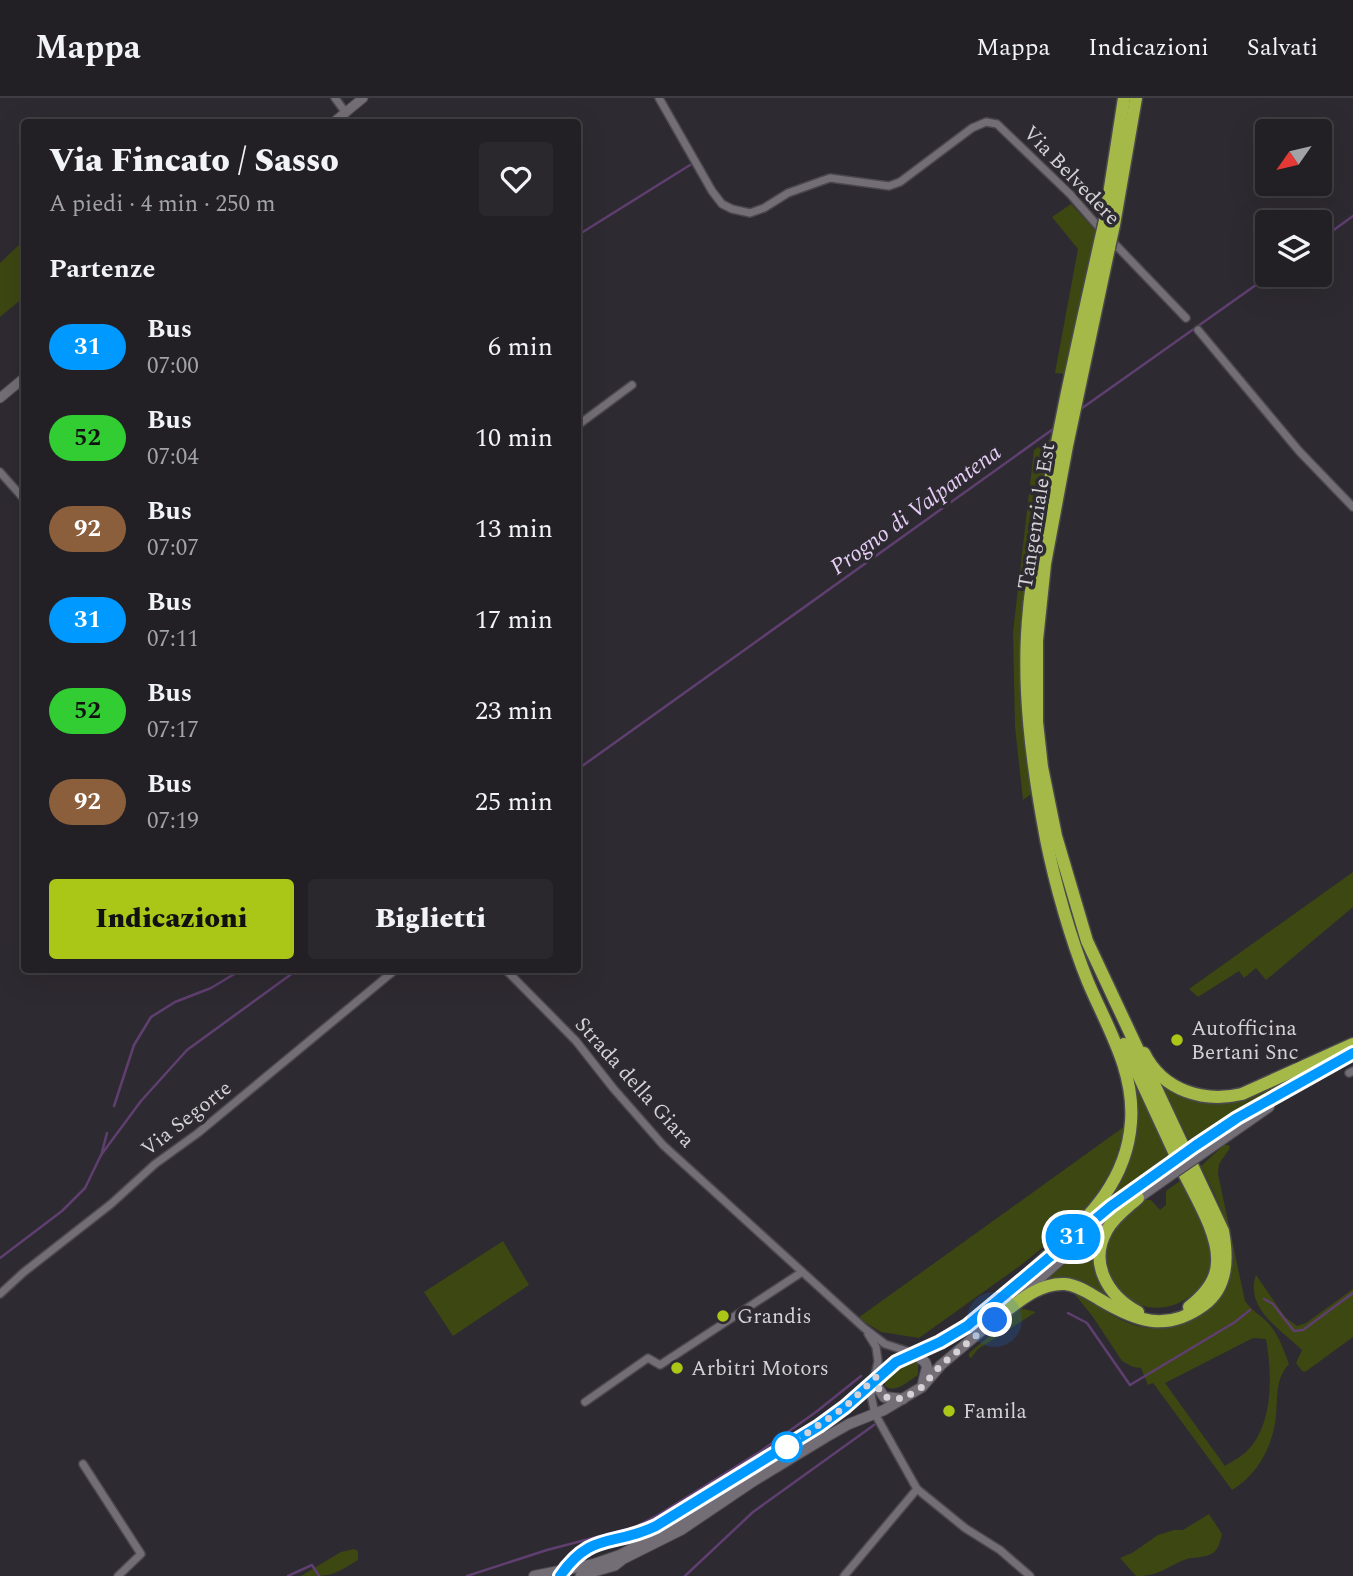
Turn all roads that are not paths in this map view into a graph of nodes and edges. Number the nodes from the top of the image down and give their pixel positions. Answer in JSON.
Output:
{"nodes":[{"id":1,"x":335,"y":98,"type":"edge"},
{"id":2,"x":363,"y":98,"type":"edge"},
{"id":3,"x":659,"y":98,"type":"edge"},
{"id":4,"x":1124,"y":98,"type":"edge"},
{"id":5,"x":1136,"y":98,"type":"edge"},
{"id":6,"x":346,"y":113,"type":"junction"},
{"id":7,"x":338,"y":119,"type":"edge"},
{"id":8,"x":1109,"y":223,"type":"junction"},
{"id":9,"x":1105,"y":245,"type":"junction"},
{"id":10,"x":1186,"y":318,"type":"dead end"},
{"id":11,"x":1199,"y":332,"type":"dead end"},
{"id":12,"x":21,"y":380,"type":"edge"},
{"id":13,"x":632,"y":385,"type":"dead end"},
{"id":14,"x":0,"y":398,"type":"edge"},
{"id":15,"x":581,"y":423,"type":"edge"},
{"id":16,"x":0,"y":472,"type":"edge"},
{"id":17,"x":21,"y":496,"type":"edge"},
{"id":18,"x":1353,"y":507,"type":"edge"},
{"id":19,"x":1071,"y":932,"type":"junction"},
{"id":20,"x":1087,"y":941,"type":"junction"},
{"id":21,"x":391,"y":973,"type":"edge"},
{"id":22,"x":509,"y":973,"type":"edge"},
{"id":23,"x":1353,"y":1044,"type":"edge"},
{"id":24,"x":1353,"y":1053,"type":"edge"},
{"id":25,"x":1353,"y":1059,"type":"edge"},
{"id":26,"x":1198,"y":1150,"type":"junction"},
{"id":27,"x":1165,"y":1172,"type":"junction"},
{"id":28,"x":1138,"y":1198,"type":"junction"},
{"id":29,"x":802,"y":1272,"type":"junction"},
{"id":30,"x":1026,"y":1277,"type":"junction"},
{"id":31,"x":0,"y":1294,"type":"edge"},
{"id":32,"x":995,"y":1320,"type":"junction"},
{"id":33,"x":864,"y":1328,"type":"junction"},
{"id":34,"x":913,"y":1353,"type":"junction"},
{"id":35,"x":876,"y":1377,"type":"junction"},
{"id":36,"x":922,"y":1387,"type":"junction"},
{"id":37,"x":903,"y":1399,"type":"junction"},
{"id":38,"x":585,"y":1402,"type":"dead end"},
{"id":39,"x":875,"y":1414,"type":"junction"},
{"id":40,"x":780,"y":1452,"type":"junction"},
{"id":41,"x":83,"y":1464,"type":"dead end"},
{"id":42,"x":917,"y":1489,"type":"junction"},
{"id":43,"x":625,"y":1558,"type":"junction"},
{"id":44,"x":571,"y":1560,"type":"dead end"},
{"id":45,"x":118,"y":1576,"type":"edge"},
{"id":46,"x":534,"y":1576,"type":"edge"},
{"id":47,"x":568,"y":1576,"type":"edge"},
{"id":48,"x":580,"y":1576,"type":"edge"},
{"id":49,"x":845,"y":1576,"type":"edge"},
{"id":50,"x":1030,"y":1576,"type":"edge"}],
"edges":[{"from":1,"to":6,"type":"street"},
{"from":2,"to":6,"type":"street"},
{"from":3,"to":10,"type":"street","name":"Via Belvedere"},
{"from":4,"to":8,"type":"highway","name":"Tangenziale Est"},
{"from":5,"to":8,"type":"highway","name":"Tangenziale Est"},
{"from":6,"to":7,"type":"street"},
{"from":8,"to":9,"type":"highway","name":"Tangenziale Est","bridge":true},
{"from":9,"to":19,"type":"highway","name":"Tangenziale Est"},
{"from":9,"to":20,"type":"highway","name":"Tangenziale Est"},
{"from":11,"to":18,"type":"street"},
{"from":12,"to":14,"type":"street"},
{"from":13,"to":15,"type":"street"},
{"from":16,"to":17,"type":"street"},
{"from":19,"to":28,"type":"highway"},
{"from":19,"to":30,"type":"highway"},
{"from":20,"to":23,"type":"highway"},
{"from":20,"to":32,"type":"highway"},
{"from":21,"to":31,"type":"street","name":"Via Segorte"},
{"from":22,"to":29,"type":"street","name":"Strada della Giara"},
{"from":24,"to":26,"type":"main road"},
{"from":25,"to":26,"type":"main road"},
{"from":26,"to":27,"type":"main road","bridge":true},
{"from":27,"to":28,"type":"main road"},
{"from":27,"to":30,"type":"main road"},
{"from":28,"to":32,"type":"main road"},
{"from":29,"to":33,"type":"street","name":"Strada della Giara"},
{"from":29,"to":38,"type":"street"},
{"from":30,"to":34,"type":"main road"},
{"from":32,"to":36,"type":"main road"},
{"from":33,"to":34,"type":"street","name":"Strada della Giara"},
{"from":33,"to":35,"type":"street","name":"Strada della Giara"},
{"from":34,"to":35,"type":"main road"},
{"from":34,"to":36,"type":"main road"},
{"from":35,"to":37,"type":"main road"},
{"from":35,"to":39,"type":"street","name":"Strada della Giara"},
{"from":35,"to":40,"type":"main road"},
{"from":36,"to":37,"type":"main road"},
{"from":37,"to":39,"type":"main road"},
{"from":39,"to":42,"type":"street"},
{"from":39,"to":43,"type":"main road"},
{"from":40,"to":44,"type":"street"},
{"from":40,"to":46,"type":"main road"},
{"from":41,"to":45,"type":"street"},
{"from":42,"to":49,"type":"street"},
{"from":42,"to":50,"type":"street"},
{"from":43,"to":47,"type":"main road"},
{"from":43,"to":48,"type":"street"}]}
